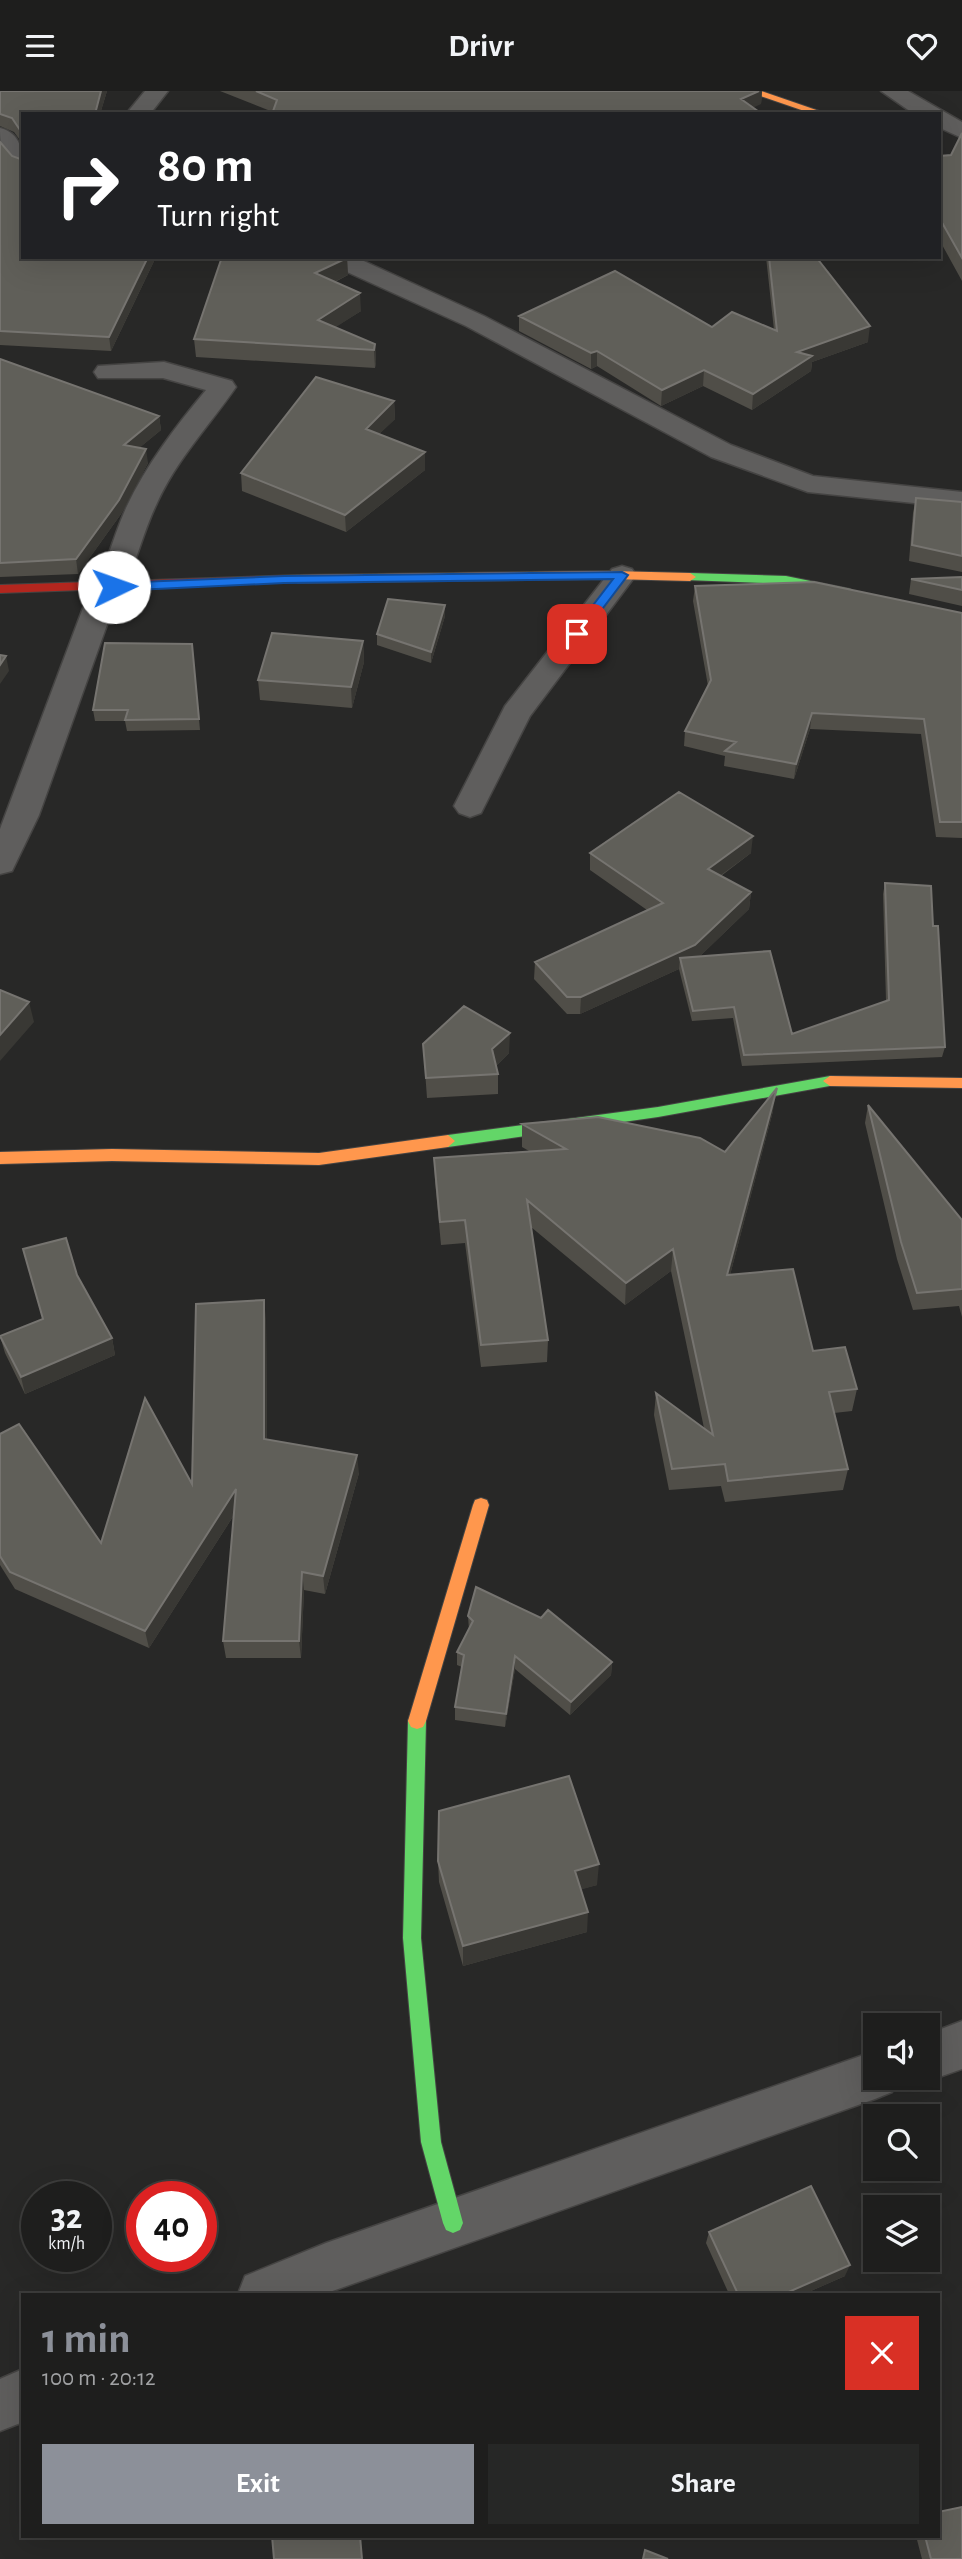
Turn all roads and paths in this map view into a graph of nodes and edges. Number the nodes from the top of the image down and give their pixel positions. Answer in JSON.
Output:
{"nodes":[{"id":1,"x":157,"y":91,"type":"edge"},
{"id":2,"x":751,"y":91,"type":"edge"},
{"id":3,"x":892,"y":91,"type":"edge"},
{"id":4,"x":139,"y":112,"type":"edge"},
{"id":5,"x":817,"y":112,"type":"edge"},
{"id":6,"x":928,"y":112,"type":"edge"},
{"id":7,"x":0,"y":135,"type":"edge"},
{"id":8,"x":16,"y":159,"type":"edge"},
{"id":9,"x":338,"y":259,"type":"edge"},
{"id":10,"x":107,"y":372,"type":"dead end"},
{"id":11,"x":962,"y":500,"type":"edge"},
{"id":12,"x":622,"y":575,"type":"junction"},
{"id":13,"x":114,"y":587,"type":"junction"},
{"id":14,"x":0,"y":589,"type":"edge"},
{"id":15,"x":867,"y":597,"type":"edge"},
{"id":16,"x":470,"y":806,"type":"dead end"},
{"id":17,"x":0,"y":863,"type":"edge"},
{"id":18,"x":962,"y":1083,"type":"edge"},
{"id":19,"x":0,"y":1158,"type":"edge"},
{"id":20,"x":481,"y":1505,"type":"dead end"},
{"id":21,"x":962,"y":2045,"type":"edge"},
{"id":22,"x":940,"y":2053,"type":"edge"},
{"id":23,"x":863,"y":2079,"type":"edge"},
{"id":24,"x":453,"y":2223,"type":"junction"},
{"id":25,"x":265,"y":2293,"type":"edge"},
{"id":26,"x":21,"y":2396,"type":"edge"},
{"id":27,"x":0,"y":2405,"type":"edge"}],
"edges":[{"from":1,"to":4,"type":"street"},
{"from":2,"to":5,"type":"street"},
{"from":3,"to":6,"type":"street"},
{"from":7,"to":8,"type":"street"},
{"from":9,"to":11,"type":"street"},
{"from":10,"to":13,"type":"street"},
{"from":12,"to":13,"type":"street"},
{"from":12,"to":15,"type":"street"},
{"from":12,"to":16,"type":"street"},
{"from":13,"to":14,"type":"street"},
{"from":13,"to":17,"type":"street"},
{"from":18,"to":19,"type":"street"},
{"from":20,"to":24,"type":"street"},
{"from":21,"to":22,"type":"street"},
{"from":23,"to":24,"type":"street"},
{"from":24,"to":25,"type":"street"},
{"from":26,"to":27,"type":"street"}]}
